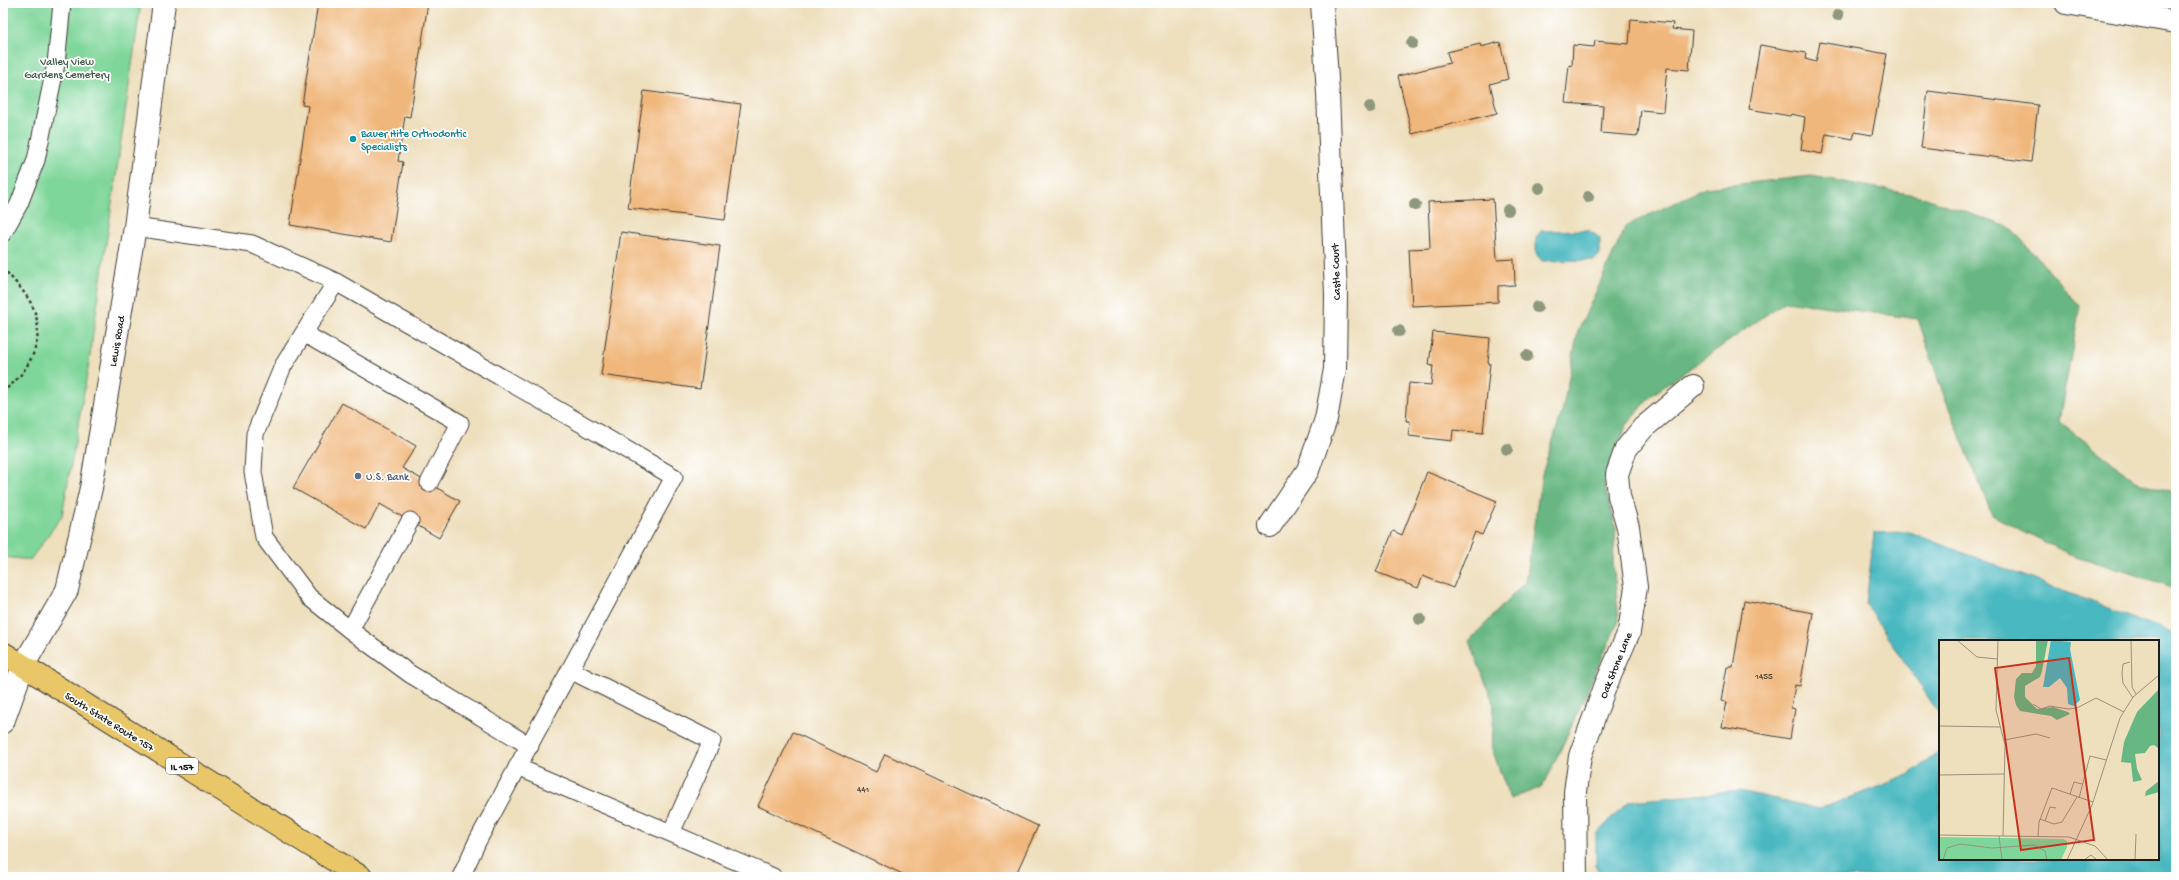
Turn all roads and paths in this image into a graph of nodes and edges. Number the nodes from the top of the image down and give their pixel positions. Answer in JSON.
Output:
{"nodes":[{"id":1,"x":62,"y":3,"type":"edge"},
{"id":2,"x":164,"y":3,"type":"edge"},
{"id":3,"x":1322,"y":3,"type":"edge"},
{"id":4,"x":2066,"y":3,"type":"edge"},
{"id":5,"x":2176,"y":22,"type":"edge"},
{"id":6,"x":136,"y":227,"type":"junction"},
{"id":7,"x":3,"y":233,"type":"edge"},
{"id":8,"x":3,"y":268,"type":"edge"},
{"id":9,"x":336,"y":282,"type":"junction"},
{"id":10,"x":305,"y":334,"type":"junction"},
{"id":11,"x":1693,"y":386,"type":"dead end"},
{"id":12,"x":3,"y":391,"type":"edge"},
{"id":13,"x":429,"y":483,"type":"dead end"},
{"id":14,"x":410,"y":521,"type":"dead end"},
{"id":15,"x":1270,"y":526,"type":"dead end"},
{"id":16,"x":350,"y":630,"type":"junction"},
{"id":17,"x":3,"y":653,"type":"edge"},
{"id":18,"x":23,"y":666,"type":"junction"},
{"id":19,"x":570,"y":670,"type":"junction"},
{"id":20,"x":3,"y":722,"type":"edge"},
{"id":21,"x":530,"y":746,"type":"junction"},
{"id":22,"x":517,"y":767,"type":"junction"},
{"id":23,"x":671,"y":833,"type":"junction"},
{"id":24,"x":361,"y":877,"type":"edge"},
{"id":25,"x":461,"y":877,"type":"edge"},
{"id":26,"x":773,"y":877,"type":"edge"},
{"id":27,"x":1576,"y":877,"type":"edge"}],
"edges":[{"from":1,"to":7,"type":"lane"},
{"from":2,"to":6,"type":"street","name":"Lewis Road"},
{"from":3,"to":15,"type":"street","name":"Castle Court"},
{"from":4,"to":5,"type":"street"},
{"from":6,"to":9,"type":"lane"},
{"from":6,"to":18,"type":"street","name":"Lewis Road"},
{"from":8,"to":12,"type":"path"},
{"from":9,"to":10,"type":"lane"},
{"from":9,"to":19,"type":"lane"},
{"from":10,"to":13,"type":"lane"},
{"from":10,"to":16,"type":"lane"},
{"from":11,"to":27,"type":"street","name":"Oak Stone Lane"},
{"from":14,"to":16,"type":"lane"},
{"from":16,"to":21,"type":"lane"},
{"from":17,"to":18,"type":"main road","name":"South State Route 157","number":"IL 157"},
{"from":18,"to":20,"type":"street","name":"Lewis Road"},
{"from":18,"to":24,"type":"main road","name":"South State Route 157","number":"IL 157"},
{"from":19,"to":21,"type":"lane"},
{"from":19,"to":23,"type":"lane"},
{"from":21,"to":22,"type":"lane"},
{"from":22,"to":23,"type":"lane"},
{"from":22,"to":25,"type":"lane"},
{"from":23,"to":26,"type":"lane"}]}
